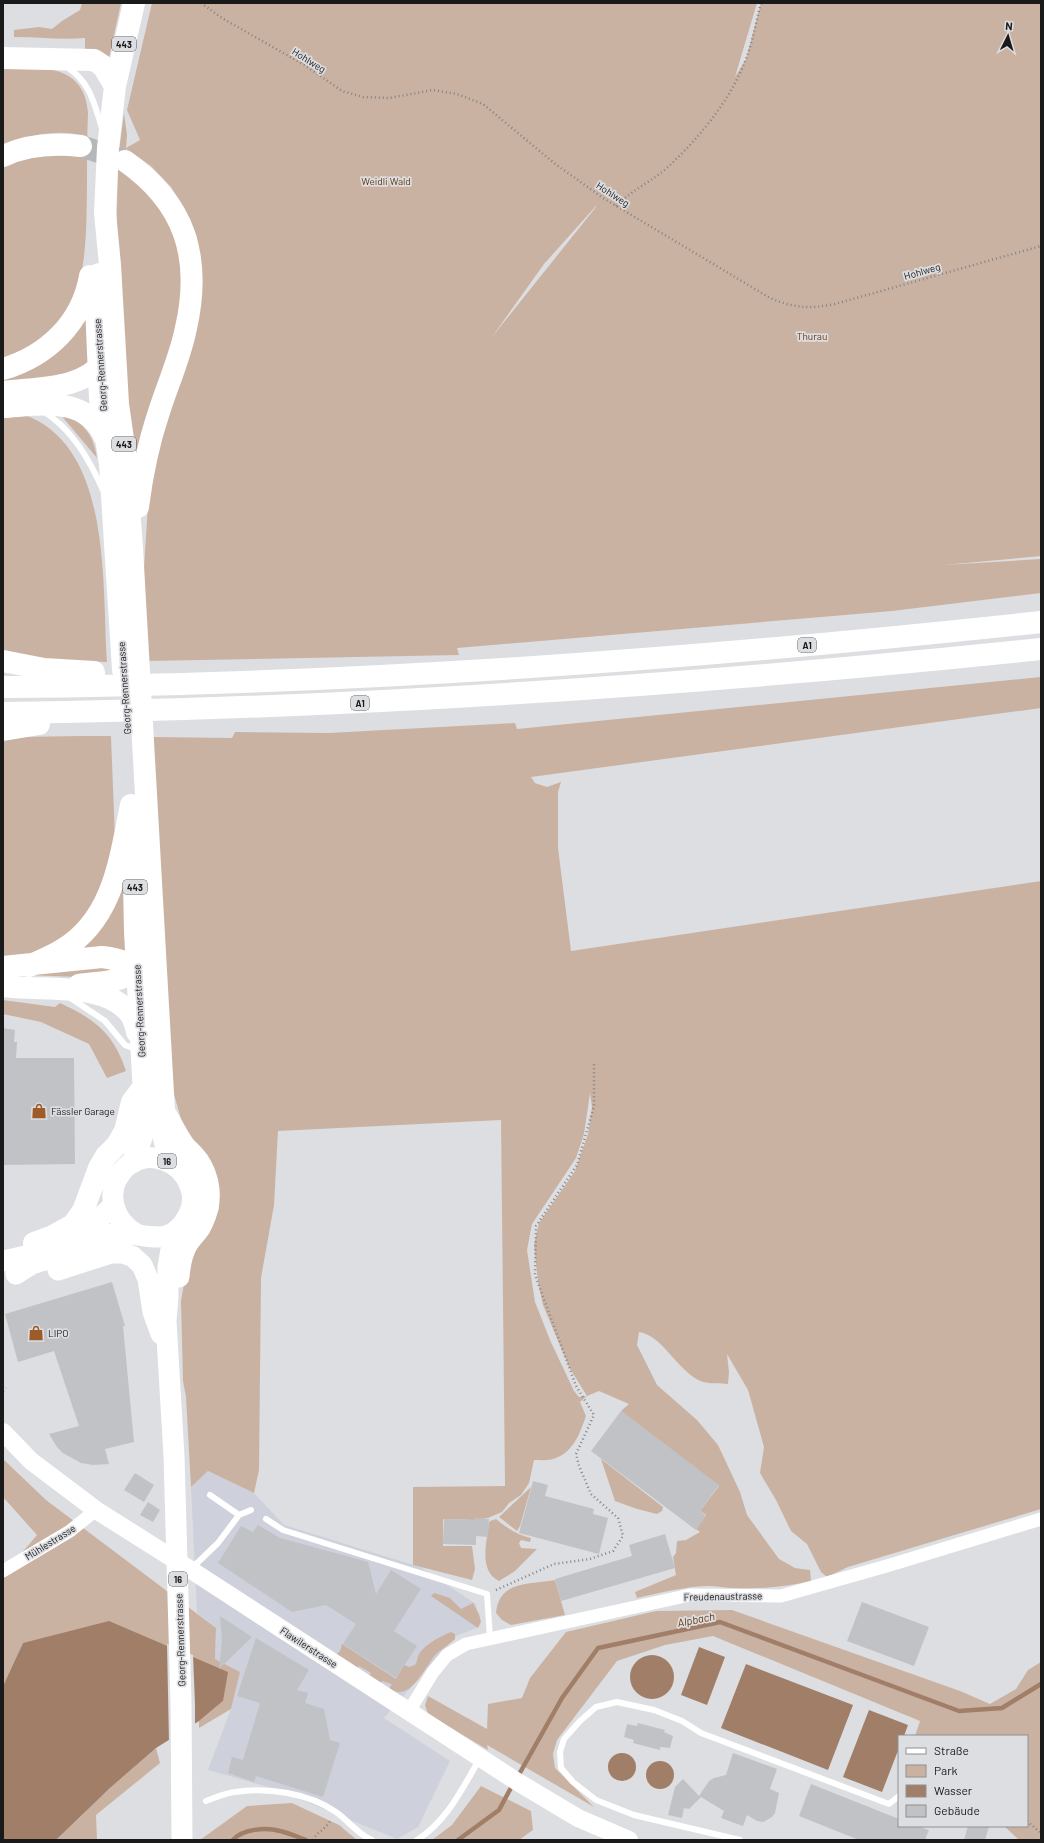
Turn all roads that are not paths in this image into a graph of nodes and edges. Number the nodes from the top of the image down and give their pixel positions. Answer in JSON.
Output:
{"nodes":[{"id":1,"x":134,"y":3,"type":"edge"},
{"id":2,"x":3,"y":58,"type":"edge"},
{"id":3,"x":49,"y":59,"type":"junction"},
{"id":4,"x":115,"y":86,"type":"junction"},
{"id":5,"x":81,"y":146,"type":"tunnel mouth"},
{"id":6,"x":116,"y":155,"type":"junction"},
{"id":7,"x":3,"y":156,"type":"edge"},
{"id":8,"x":105,"y":213,"type":"junction"},
{"id":9,"x":99,"y":244,"type":"junction"},
{"id":10,"x":114,"y":341,"type":"junction"},
{"id":11,"x":99,"y":368,"type":"junction"},
{"id":12,"x":3,"y":370,"type":"edge"},
{"id":13,"x":3,"y":392,"type":"edge"},
{"id":14,"x":31,"y":404,"type":"junction"},
{"id":15,"x":3,"y":407,"type":"edge"},
{"id":16,"x":108,"y":445,"type":"junction"},
{"id":17,"x":114,"y":510,"type":"junction"},
{"id":18,"x":132,"y":548,"type":"junction"},
{"id":19,"x":128,"y":617,"type":"junction"},
{"id":20,"x":1041,"y":622,"type":"edge"},
{"id":21,"x":1041,"y":649,"type":"edge"},
{"id":22,"x":3,"y":661,"type":"edge"},
{"id":23,"x":187,"y":684,"type":"junction"},
{"id":24,"x":3,"y":687,"type":"edge"},
{"id":25,"x":148,"y":711,"type":"junction"},
{"id":26,"x":3,"y":714,"type":"edge"},
{"id":27,"x":3,"y":730,"type":"edge"},
{"id":28,"x":137,"y":774,"type":"junction"},
{"id":29,"x":131,"y":805,"type":"junction"},
{"id":30,"x":154,"y":935,"type":"junction"},
{"id":31,"x":29,"y":966,"type":"junction"},
{"id":32,"x":3,"y":967,"type":"edge"},
{"id":33,"x":137,"y":970,"type":"junction"},
{"id":34,"x":3,"y":986,"type":"edge"},
{"id":35,"x":54,"y":988,"type":"junction"},
{"id":36,"x":156,"y":999,"type":"junction"},
{"id":37,"x":140,"y":1051,"type":"junction"},
{"id":38,"x":143,"y":1087,"type":"junction"},
{"id":39,"x":167,"y":1117,"type":"junction"},
{"id":40,"x":133,"y":1162,"type":"junction"},
{"id":41,"x":173,"y":1164,"type":"junction"},
{"id":42,"x":113,"y":1206,"type":"junction"},
{"id":43,"x":178,"y":1229,"type":"junction"},
{"id":44,"x":142,"y":1236,"type":"junction"},
{"id":45,"x":34,"y":1243,"type":"joint"},
{"id":46,"x":3,"y":1251,"type":"edge"},
{"id":47,"x":6,"y":1271,"type":"edge"},
{"id":48,"x":166,"y":1321,"type":"junction"},
{"id":49,"x":166,"y":1348,"type":"junction"},
{"id":50,"x":3,"y":1432,"type":"edge"},
{"id":51,"x":210,"y":1495,"type":"dead end"},
{"id":52,"x":96,"y":1510,"type":"junction"},
{"id":53,"x":251,"y":1510,"type":"dead end"},
{"id":54,"x":239,"y":1515,"type":"junction"},
{"id":55,"x":266,"y":1519,"type":"dead end"},
{"id":56,"x":1041,"y":1519,"type":"edge"},
{"id":57,"x":191,"y":1570,"type":"junction"},
{"id":58,"x":3,"y":1571,"type":"edge"},
{"id":59,"x":490,"y":1638,"type":"junction"},
{"id":60,"x":409,"y":1711,"type":"junction"},
{"id":61,"x":483,"y":1760,"type":"junction"},
{"id":62,"x":898,"y":1797,"type":"edge"},
{"id":63,"x":206,"y":1802,"type":"dead end"},
{"id":64,"x":182,"y":1840,"type":"edge"},
{"id":65,"x":372,"y":1840,"type":"edge"},
{"id":66,"x":417,"y":1840,"type":"edge"},
{"id":67,"x":629,"y":1840,"type":"edge"},
{"id":68,"x":740,"y":1840,"type":"edge"}],
"edges":[{"from":1,"to":4,"type":"highway","name":"Georg-Rennerstrasse","number":"443"},
{"from":2,"to":3,"type":"highway"},
{"from":3,"to":4,"type":"highway"},
{"from":3,"to":6,"type":"lane"},
{"from":4,"to":6,"type":"highway","name":"Georg-Rennerstrasse","number":"443"},
{"from":5,"to":7,"type":"highway"},
{"from":6,"to":8,"type":"highway","name":"Georg-Rennerstrasse","number":"443"},
{"from":6,"to":18,"type":"highway"},
{"from":8,"to":9,"type":"highway","name":"Georg-Rennerstrasse","number":"443"},
{"from":8,"to":10,"type":"highway","name":"Georg-Rennerstrasse","number":"443"},
{"from":9,"to":11,"type":"highway","name":"Georg-Rennerstrasse","number":"443"},
{"from":9,"to":12,"type":"highway"},
{"from":10,"to":11,"type":"highway"},
{"from":10,"to":18,"type":"highway","name":"Georg-Rennerstrasse","number":"443"},
{"from":11,"to":13,"type":"highway"},
{"from":11,"to":16,"type":"highway","name":"Georg-Rennerstrasse","number":"443"},
{"from":14,"to":15,"type":"highway"},
{"from":14,"to":16,"type":"highway"},
{"from":14,"to":17,"type":"lane"},
{"from":16,"to":17,"type":"highway","name":"Georg-Rennerstrasse","number":"443"},
{"from":17,"to":19,"type":"highway","name":"Georg-Rennerstrasse","number":"443"},
{"from":18,"to":19,"type":"highway","name":"Georg-Rennerstrasse","number":"443"},
{"from":19,"to":28,"type":"highway","name":"Georg-Rennerstrasse","number":"443"},
{"from":20,"to":23,"type":"highway","number":"A1"},
{"from":21,"to":25,"type":"highway","number":"A1"},
{"from":22,"to":23,"type":"highway"},
{"from":23,"to":24,"type":"highway","number":"A1"},
{"from":25,"to":26,"type":"highway","number":"A1"},
{"from":25,"to":27,"type":"highway"},
{"from":28,"to":29,"type":"highway","name":"Georg-Rennerstrasse","number":"443"},
{"from":28,"to":30,"type":"highway","name":"Georg-Rennerstrasse","number":"443"},
{"from":29,"to":31,"type":"highway"},
{"from":29,"to":33,"type":"highway","name":"Georg-Rennerstrasse","number":"443"},
{"from":30,"to":33,"type":"highway"},
{"from":30,"to":36,"type":"highway","name":"Georg-Rennerstrasse"},
{"from":31,"to":32,"type":"highway"},
{"from":31,"to":33,"type":"highway"},
{"from":33,"to":35,"type":"highway"},
{"from":33,"to":36,"type":"highway"},
{"from":33,"to":37,"type":"highway","name":"Georg-Rennerstrasse","number":"443"},
{"from":34,"to":35,"type":"highway"},
{"from":35,"to":37,"type":"highway"},
{"from":36,"to":39,"type":"highway","name":"Georg-Rennerstrasse"},
{"from":37,"to":38,"type":"highway","name":"Georg-Rennerstrasse","number":"443"},
{"from":38,"to":40,"type":"highway","name":"Georg-Rennerstrasse"},
{"from":38,"to":45,"type":"highway"},
{"from":39,"to":41,"type":"highway","name":"Georg-Rennerstrasse"},
{"from":39,"to":49,"type":"main road"},
{"from":40,"to":41,"type":"main road","number":"16"},
{"from":40,"to":42,"type":"main road"},
{"from":41,"to":43,"type":"main road","number":"16"},
{"from":42,"to":44,"type":"main road"},
{"from":42,"to":47,"type":"main road"},
{"from":43,"to":44,"type":"main road"},
{"from":43,"to":48,"type":"main road","name":"Georg-Rennerstrasse","number":"16"},
{"from":44,"to":47,"type":"main road"},
{"from":44,"to":48,"type":"main road","name":"Georg-Rennerstrasse","number":"16"},
{"from":45,"to":46,"type":"main road"},
{"from":47,"to":49,"type":"main road"},
{"from":48,"to":49,"type":"main road","name":"Georg-Rennerstrasse","number":"16"},
{"from":49,"to":64,"type":"main road","name":"Georg-Rennerstrasse","number":"16"},
{"from":50,"to":52,"type":"main road","name":"Flawilerstrasse"},
{"from":51,"to":54,"type":"lane"},
{"from":52,"to":57,"type":"main road","name":"Flawilerstrasse"},
{"from":52,"to":58,"type":"street","name":"Mühlestrasse"},
{"from":53,"to":54,"type":"lane"},
{"from":54,"to":57,"type":"lane"},
{"from":55,"to":59,"type":"lane"},
{"from":56,"to":59,"type":"street","name":"Freudenaustrasse"},
{"from":57,"to":60,"type":"main road","name":"Flawilerstrasse"},
{"from":59,"to":60,"type":"street","name":"Freudenaustrasse"},
{"from":60,"to":61,"type":"main road","name":"Flawilerstrasse"},
{"from":61,"to":66,"type":"lane"},
{"from":61,"to":67,"type":"main road","name":"Flawilerstrasse"},
{"from":62,"to":68,"type":"lane"},
{"from":63,"to":65,"type":"lane"}]}
